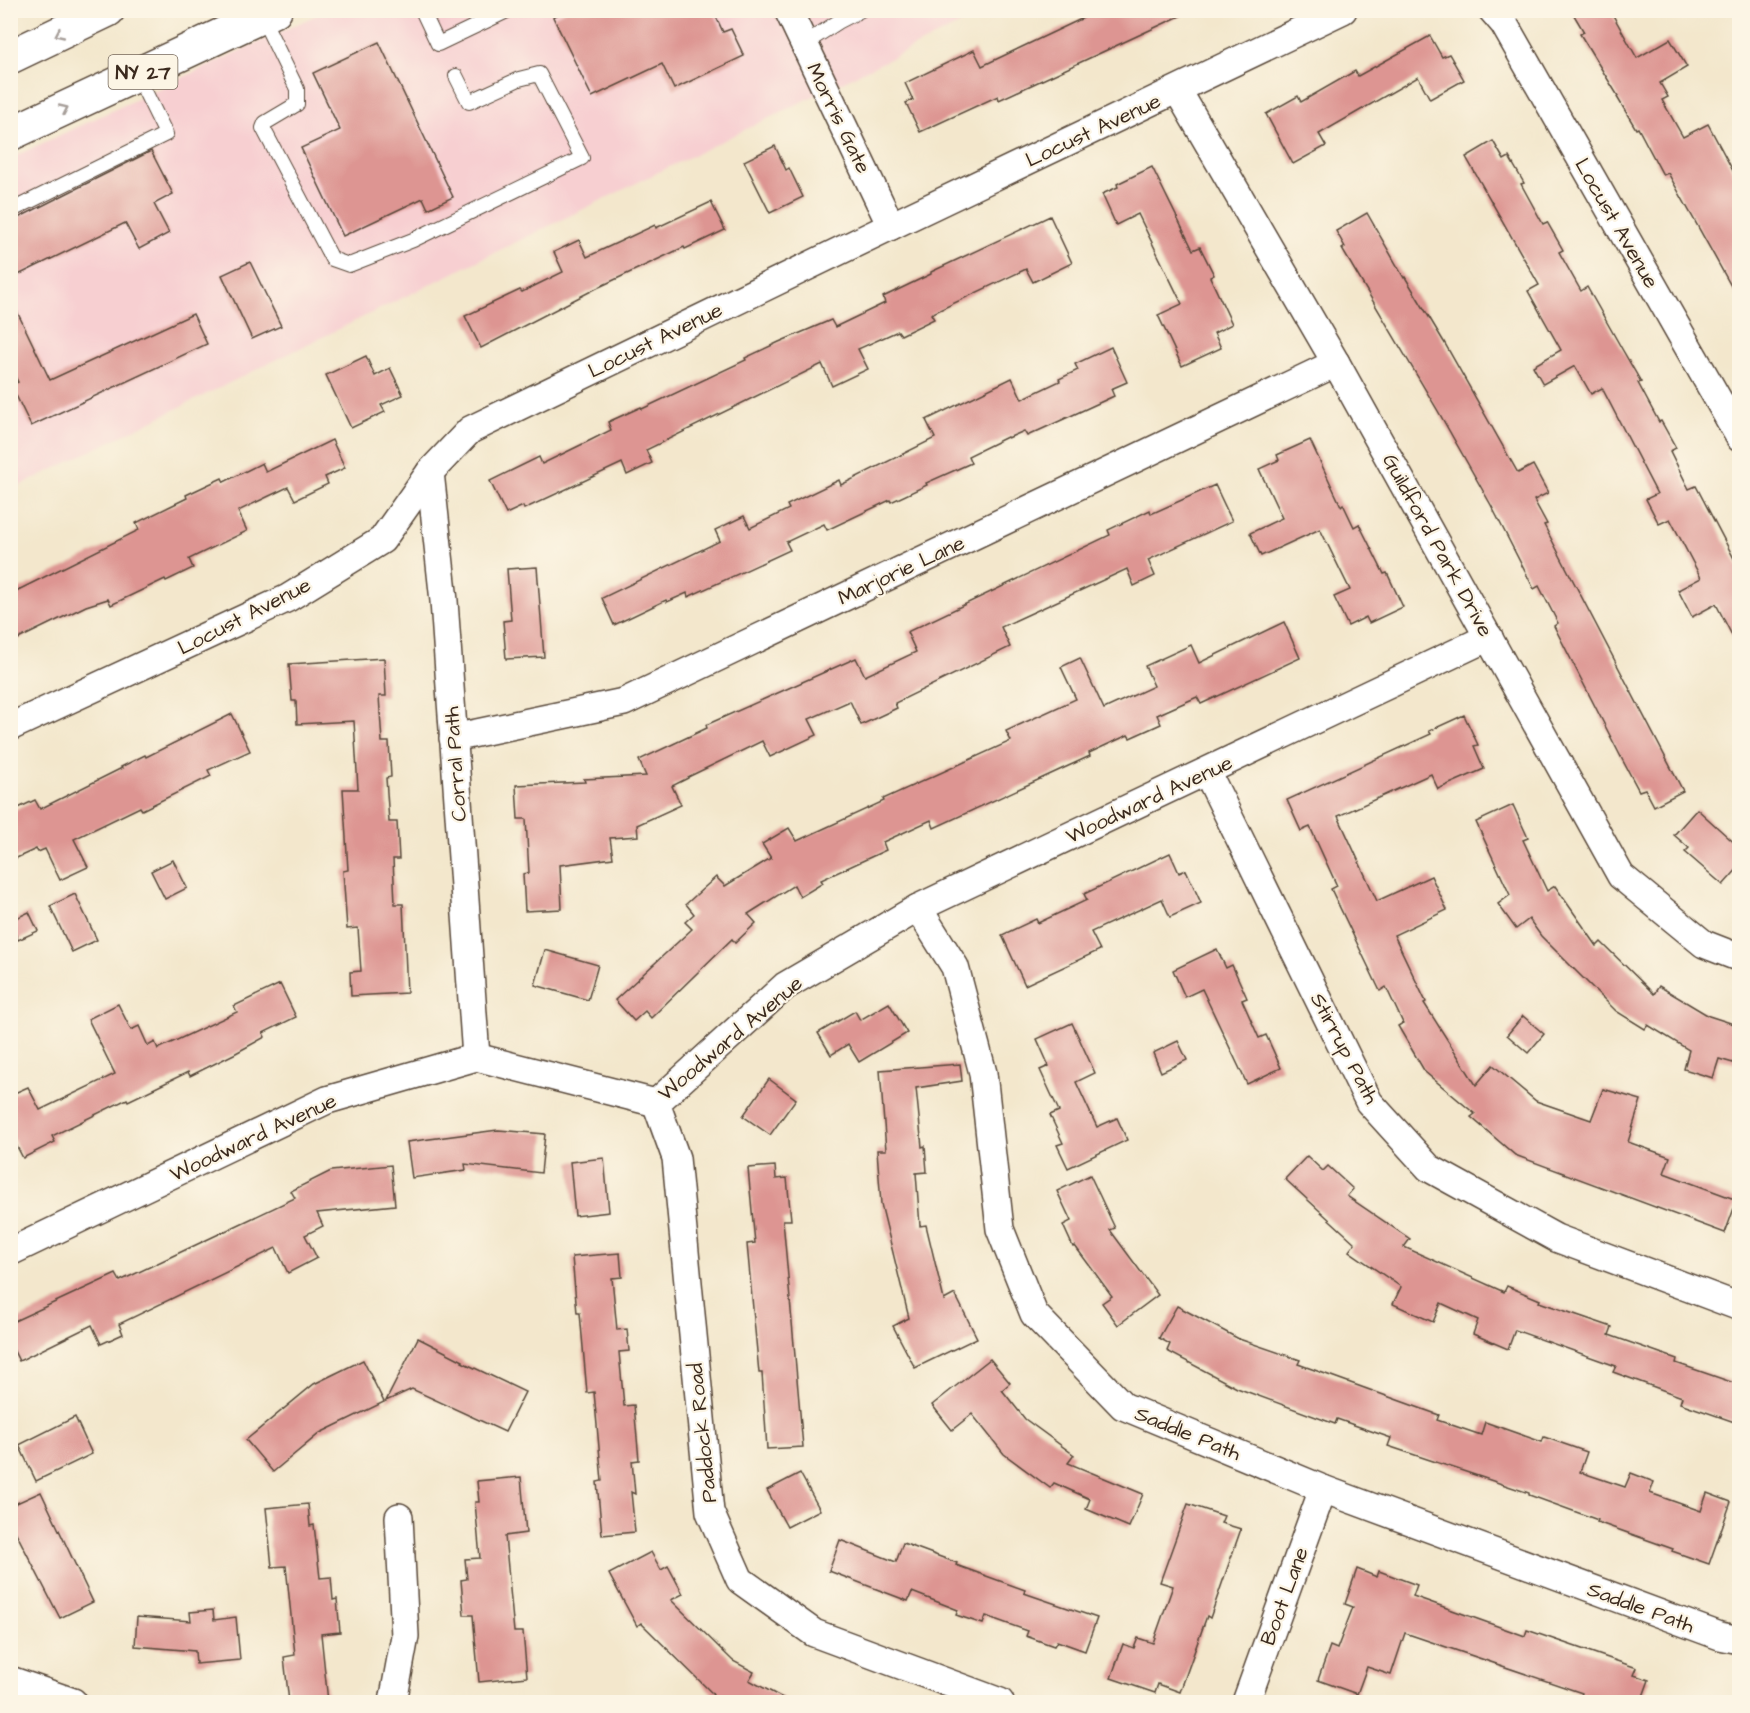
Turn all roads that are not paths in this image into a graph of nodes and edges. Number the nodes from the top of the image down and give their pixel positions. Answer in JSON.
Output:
{"nodes":[{"id":1,"x":108,"y":10,"type":"edge"},
{"id":2,"x":422,"y":10,"type":"edge"},
{"id":3,"x":509,"y":10,"type":"edge"},
{"id":4,"x":788,"y":10,"type":"edge"},
{"id":5,"x":861,"y":10,"type":"edge"},
{"id":6,"x":1343,"y":10,"type":"edge"},
{"id":7,"x":1492,"y":10,"type":"edge"},
{"id":8,"x":268,"y":14,"type":"edge"},
{"id":9,"x":804,"y":44,"type":"junction"},
{"id":10,"x":10,"y":57,"type":"edge"},
{"id":11,"x":137,"y":75,"type":"junction"},
{"id":12,"x":456,"y":76,"type":"dead end"},
{"id":13,"x":1178,"y":91,"type":"junction"},
{"id":14,"x":10,"y":134,"type":"edge"},
{"id":15,"x":10,"y":211,"type":"edge"},
{"id":16,"x":891,"y":226,"type":"junction"},
{"id":17,"x":1336,"y":363,"type":"junction"},
{"id":18,"x":1740,"y":438,"type":"edge"},
{"id":19,"x":430,"y":472,"type":"junction"},
{"id":20,"x":1489,"y":637,"type":"junction"},
{"id":21,"x":10,"y":728,"type":"edge"},
{"id":22,"x":453,"y":738,"type":"junction"},
{"id":23,"x":1207,"y":772,"type":"junction"},
{"id":24,"x":918,"y":908,"type":"junction"},
{"id":25,"x":1740,"y":958,"type":"edge"},
{"id":26,"x":476,"y":1057,"type":"junction"},
{"id":27,"x":657,"y":1103,"type":"junction"},
{"id":28,"x":10,"y":1252,"type":"edge"},
{"id":29,"x":1740,"y":1307,"type":"edge"},
{"id":30,"x":1323,"y":1489,"type":"junction"},
{"id":31,"x":399,"y":1517,"type":"dead end"},
{"id":32,"x":1740,"y":1640,"type":"edge"},
{"id":33,"x":10,"y":1680,"type":"edge"},
{"id":34,"x":73,"y":1702,"type":"edge"},
{"id":35,"x":393,"y":1702,"type":"edge"},
{"id":36,"x":1000,"y":1702,"type":"edge"},
{"id":37,"x":1246,"y":1702,"type":"edge"}],
"edges":[{"from":1,"to":10,"type":"highway","one_way":true},
{"from":2,"to":3,"type":"lane"},
{"from":4,"to":9,"type":"street","name":"Morris Gate"},
{"from":5,"to":9,"type":"lane"},
{"from":6,"to":13,"type":"street","name":"Locust Avenue"},
{"from":7,"to":18,"type":"street","name":"Locust Avenue"},
{"from":8,"to":11,"type":"highway","number":"NY 27"},
{"from":8,"to":12,"type":"lane"},
{"from":9,"to":16,"type":"street","name":"Morris Gate"},
{"from":14,"to":11,"type":"highway","number":"NY 27","one_way":true},
{"from":11,"to":15,"type":"lane"},
{"from":13,"to":16,"type":"street","name":"Locust Avenue"},
{"from":13,"to":17,"type":"street","name":"Guildford Park Drive"},
{"from":16,"to":19,"type":"street","name":"Locust Avenue"},
{"from":17,"to":20,"type":"street","name":"Guildford Park Drive"},
{"from":17,"to":22,"type":"street","name":"Marjorie Lane"},
{"from":19,"to":21,"type":"street","name":"Locust Avenue"},
{"from":19,"to":22,"type":"street","name":"Corral Path"},
{"from":20,"to":23,"type":"street","name":"Woodward Avenue"},
{"from":20,"to":25,"type":"street","name":"Guildford Park Drive"},
{"from":22,"to":26,"type":"street","name":"Corral Path"},
{"from":23,"to":24,"type":"street","name":"Woodward Avenue"},
{"from":23,"to":29,"type":"street","name":"Stirrup Path"},
{"from":24,"to":27,"type":"street","name":"Woodward Avenue"},
{"from":24,"to":30,"type":"street","name":"Saddle Path"},
{"from":26,"to":27,"type":"street","name":"Woodward Avenue"},
{"from":26,"to":28,"type":"street","name":"Woodward Avenue"},
{"from":27,"to":36,"type":"street","name":"Paddock Road"},
{"from":30,"to":32,"type":"street","name":"Saddle Path"},
{"from":30,"to":37,"type":"street","name":"Boot Lane"},
{"from":31,"to":35,"type":"street"},
{"from":33,"to":34,"type":"street"}]}
